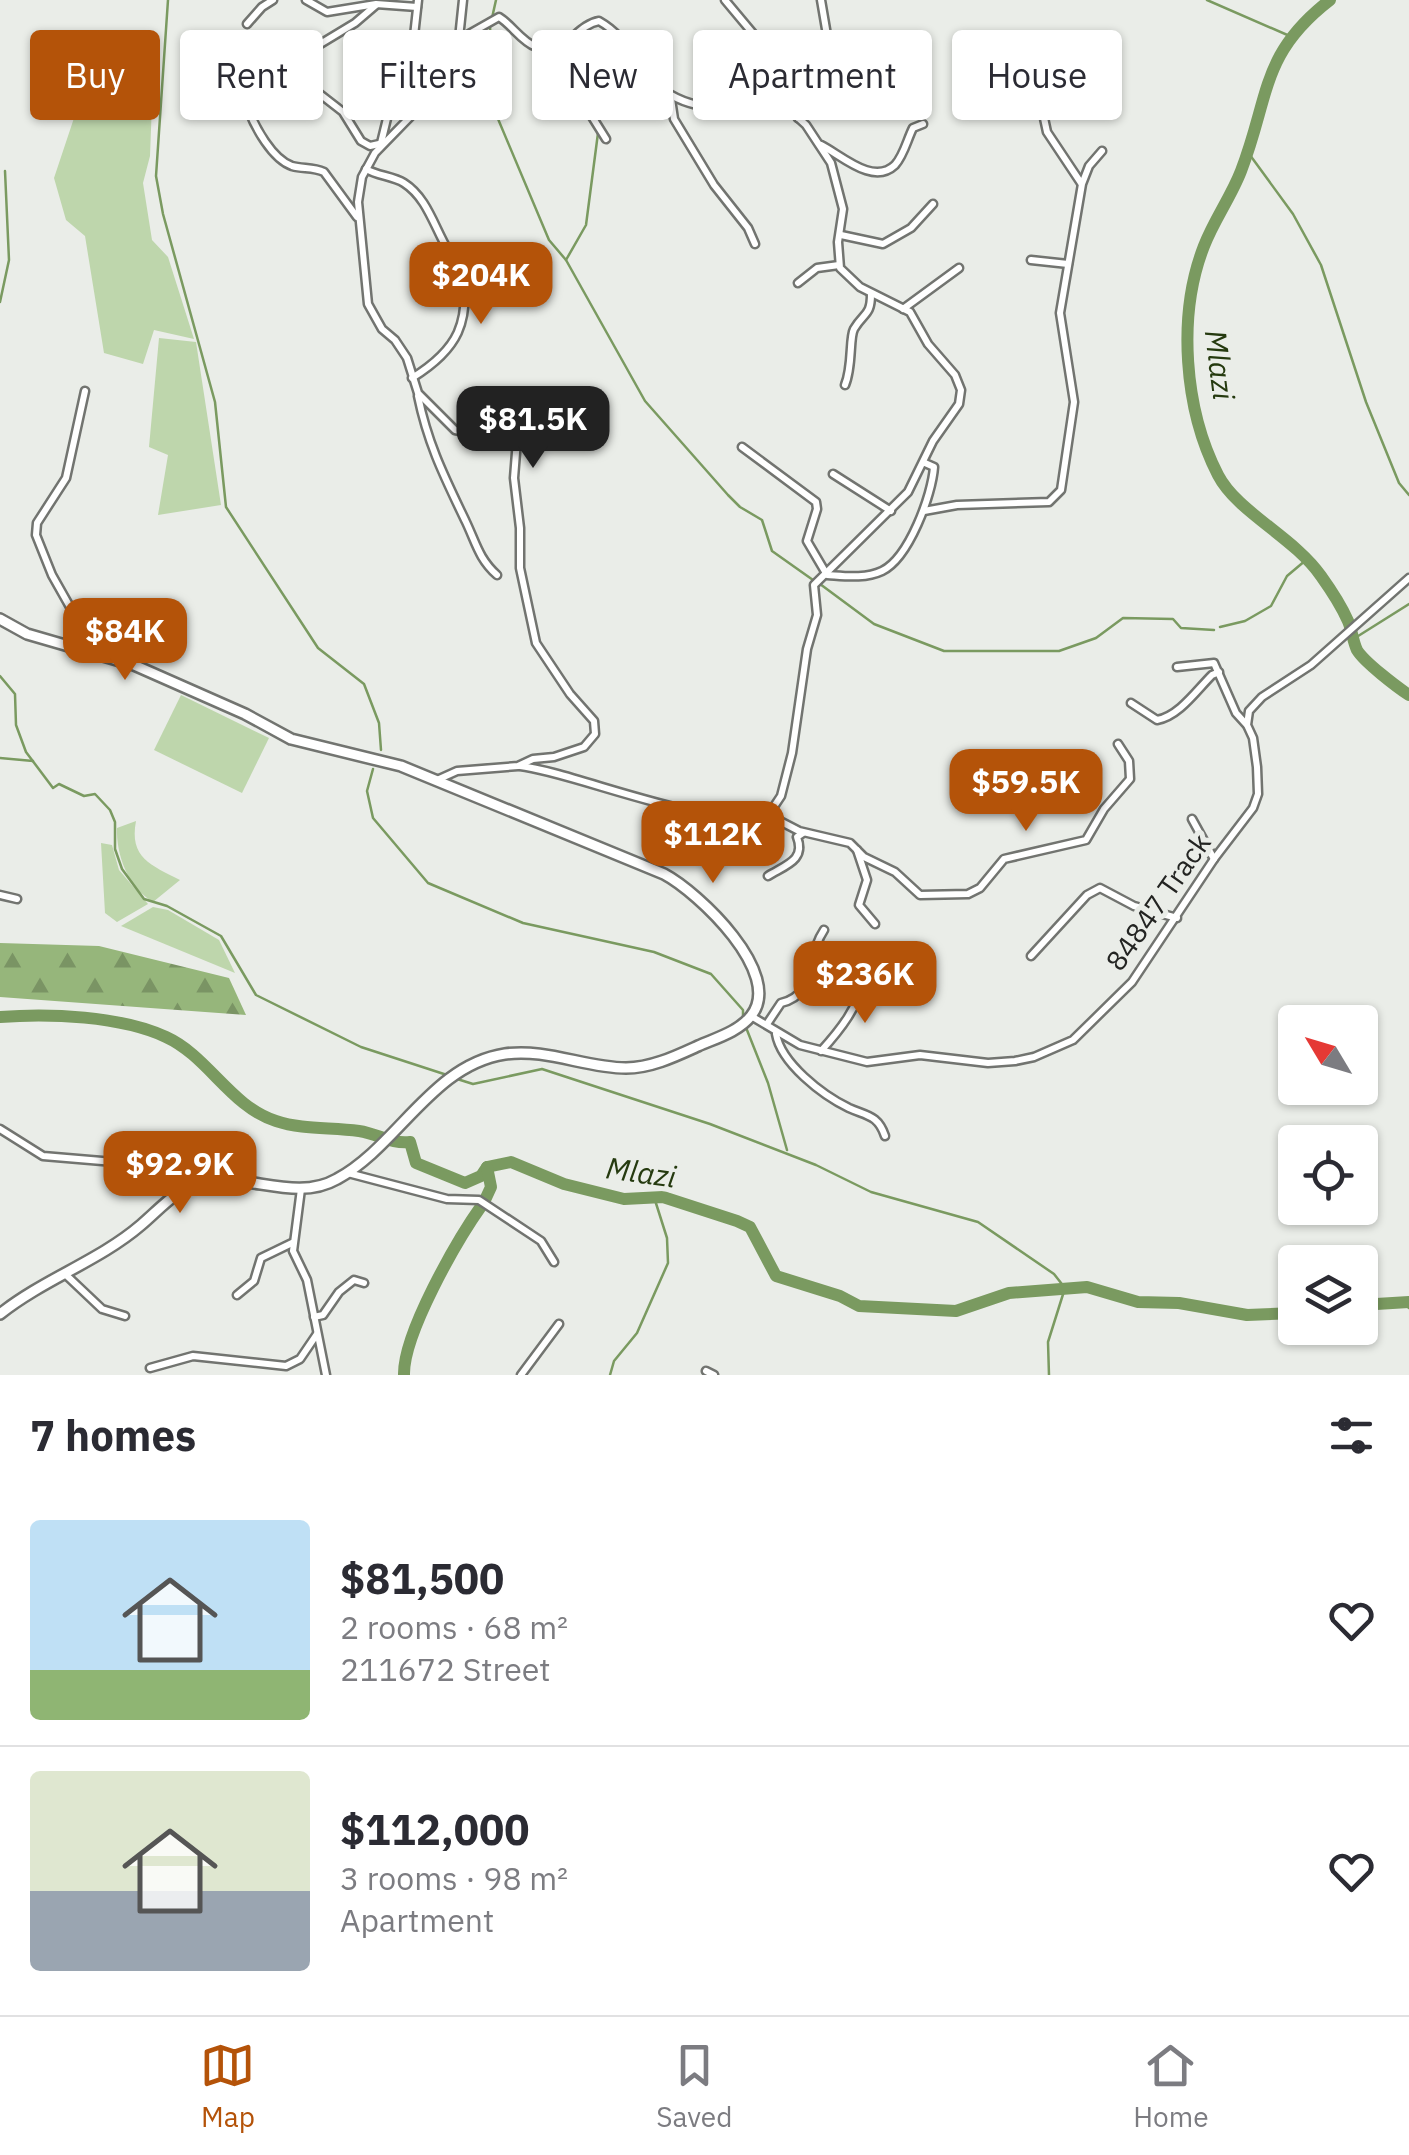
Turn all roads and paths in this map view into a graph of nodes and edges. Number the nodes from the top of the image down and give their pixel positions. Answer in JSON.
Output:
{"nodes":[{"id":1,"x":273,"y":0,"type":"edge"},
{"id":2,"x":306,"y":0,"type":"edge"},
{"id":3,"x":463,"y":0,"type":"edge"},
{"id":4,"x":726,"y":0,"type":"edge"},
{"id":5,"x":821,"y":0,"type":"edge"},
{"id":6,"x":389,"y":2,"type":"edge"},
{"id":7,"x":376,"y":4,"type":"junction"},
{"id":8,"x":417,"y":4,"type":"edge"},
{"id":9,"x":247,"y":24,"type":"dead end"},
{"id":10,"x":460,"y":30,"type":"edge"},
{"id":11,"x":473,"y":30,"type":"edge"},
{"id":12,"x":582,"y":30,"type":"edge"},
{"id":13,"x":611,"y":30,"type":"edge"},
{"id":14,"x":750,"y":30,"type":"edge"},
{"id":15,"x":827,"y":30,"type":"edge"},
{"id":16,"x":323,"y":42,"type":"edge"},
{"id":17,"x":532,"y":44,"type":"edge"},
{"id":18,"x":323,"y":96,"type":"edge"},
{"id":19,"x":673,"y":109,"type":"edge"},
{"id":20,"x":253,"y":120,"type":"edge"},
{"id":21,"x":405,"y":120,"type":"edge"},
{"id":22,"x":593,"y":120,"type":"edge"},
{"id":23,"x":799,"y":120,"type":"edge"},
{"id":24,"x":1045,"y":120,"type":"edge"},
{"id":25,"x":923,"y":124,"type":"dead end"},
{"id":26,"x":606,"y":140,"type":"dead end"},
{"id":27,"x":381,"y":144,"type":"junction"},
{"id":28,"x":820,"y":144,"type":"junction"},
{"id":29,"x":1102,"y":151,"type":"dead end"},
{"id":30,"x":366,"y":170,"type":"junction"},
{"id":31,"x":1082,"y":184,"type":"junction"},
{"id":32,"x":933,"y":204,"type":"dead end"},
{"id":33,"x":358,"y":218,"type":"junction"},
{"id":34,"x":841,"y":234,"type":"junction"},
{"id":35,"x":755,"y":244,"type":"dead end"},
{"id":36,"x":1031,"y":260,"type":"dead end"},
{"id":37,"x":1068,"y":264,"type":"junction"},
{"id":38,"x":839,"y":266,"type":"junction"},
{"id":39,"x":959,"y":268,"type":"dead end"},
{"id":40,"x":798,"y":282,"type":"dead end"},
{"id":41,"x":871,"y":293,"type":"junction"},
{"id":42,"x":904,"y":309,"type":"junction"},
{"id":43,"x":412,"y":378,"type":"junction"},
{"id":44,"x":846,"y":384,"type":"dead end"},
{"id":45,"x":85,"y":391,"type":"dead end"},
{"id":46,"x":418,"y":393,"type":"junction"},
{"id":47,"x":742,"y":447,"type":"dead end"},
{"id":48,"x":924,"y":463,"type":"junction"},
{"id":49,"x":833,"y":474,"type":"dead end"},
{"id":50,"x":891,"y":511,"type":"junction"},
{"id":51,"x":924,"y":511,"type":"junction"},
{"id":52,"x":827,"y":574,"type":"junction"},
{"id":53,"x":497,"y":576,"type":"dead end"},
{"id":54,"x":1409,"y":578,"type":"edge"},
{"id":55,"x":0,"y":619,"type":"edge"},
{"id":56,"x":96,"y":653,"type":"junction"},
{"id":57,"x":1177,"y":667,"type":"dead end"},
{"id":58,"x":1219,"y":672,"type":"junction"},
{"id":59,"x":1131,"y":704,"type":"dead end"},
{"id":60,"x":1246,"y":725,"type":"junction"},
{"id":61,"x":1118,"y":744,"type":"dead end"},
{"id":62,"x":516,"y":766,"type":"junction"},
{"id":63,"x":437,"y":780,"type":"junction"},
{"id":64,"x":771,"y":811,"type":"junction"},
{"id":65,"x":1192,"y":819,"type":"dead end"},
{"id":66,"x":804,"y":832,"type":"junction"},
{"id":67,"x":856,"y":850,"type":"junction"},
{"id":68,"x":1214,"y":859,"type":"junction"},
{"id":69,"x":768,"y":876,"type":"dead end"},
{"id":70,"x":0,"y":895,"type":"edge"},
{"id":71,"x":17,"y":899,"type":"dead end"},
{"id":72,"x":1177,"y":918,"type":"junction"},
{"id":73,"x":874,"y":924,"type":"dead end"},
{"id":74,"x":824,"y":930,"type":"dead end"},
{"id":75,"x":1031,"y":956,"type":"dead end"},
{"id":76,"x":864,"y":978,"type":"dead end"},
{"id":77,"x":751,"y":1016,"type":"junction"},
{"id":78,"x":766,"y":1024,"type":"junction"},
{"id":79,"x":776,"y":1032,"type":"junction"},
{"id":80,"x":822,"y":1051,"type":"junction"},
{"id":81,"x":0,"y":1129,"type":"edge"},
{"id":82,"x":886,"y":1136,"type":"dead end"},
{"id":83,"x":348,"y":1173,"type":"junction"},
{"id":84,"x":191,"y":1185,"type":"junction"},
{"id":85,"x":301,"y":1188,"type":"junction"},
{"id":86,"x":292,"y":1243,"type":"junction"},
{"id":87,"x":554,"y":1262,"type":"dead end"},
{"id":88,"x":64,"y":1273,"type":"junction"},
{"id":89,"x":364,"y":1283,"type":"dead end"},
{"id":90,"x":237,"y":1295,"type":"dead end"},
{"id":91,"x":0,"y":1314,"type":"edge"},
{"id":92,"x":125,"y":1316,"type":"dead end"},
{"id":93,"x":314,"y":1316,"type":"junction"},
{"id":94,"x":559,"y":1324,"type":"dead end"},
{"id":95,"x":318,"y":1333,"type":"junction"},
{"id":96,"x":286,"y":1366,"type":"junction"},
{"id":97,"x":150,"y":1368,"type":"dead end"},
{"id":98,"x":276,"y":1375,"type":"edge"},
{"id":99,"x":326,"y":1375,"type":"edge"},
{"id":100,"x":520,"y":1375,"type":"edge"}],
"edges":[{"from":1,"to":9,"type":"street"},
{"from":2,"to":7,"type":"street"},
{"from":3,"to":10,"type":"street"},
{"from":4,"to":14,"type":"street"},
{"from":5,"to":15,"type":"street"},
{"from":6,"to":7,"type":"street"},
{"from":6,"to":8,"type":"street"},
{"from":7,"to":16,"type":"street"},
{"from":8,"to":27,"type":"street"},
{"from":11,"to":17,"type":"street"},
{"from":12,"to":13,"type":"street"},
{"from":18,"to":27,"type":"street"},
{"from":19,"to":35,"type":"street"},
{"from":20,"to":33,"type":"street"},
{"from":21,"to":27,"type":"street"},
{"from":22,"to":26,"type":"street"},
{"from":23,"to":28,"type":"street"},
{"from":24,"to":31,"type":"street"},
{"from":25,"to":28,"type":"street"},
{"from":27,"to":30,"type":"street"},
{"from":28,"to":34,"type":"street"},
{"from":29,"to":31,"type":"street"},
{"from":30,"to":33,"type":"street"},
{"from":30,"to":43,"type":"street"},
{"from":31,"to":37,"type":"street"},
{"from":32,"to":34,"type":"street"},
{"from":33,"to":43,"type":"street"},
{"from":34,"to":38,"type":"street"},
{"from":36,"to":37,"type":"street"},
{"from":37,"to":51,"type":"street"},
{"from":38,"to":40,"type":"street"},
{"from":38,"to":41,"type":"street"},
{"from":39,"to":42,"type":"street"},
{"from":41,"to":42,"type":"street"},
{"from":41,"to":44,"type":"street"},
{"from":42,"to":48,"type":"street"},
{"from":43,"to":46,"type":"street"},
{"from":45,"to":56,"type":"street"},
{"from":46,"to":53,"type":"street"},
{"from":46,"to":62,"type":"street"},
{"from":47,"to":52,"type":"street"},
{"from":48,"to":50,"type":"street"},
{"from":48,"to":51,"type":"street"},
{"from":49,"to":50,"type":"street"},
{"from":50,"to":52,"type":"street"},
{"from":51,"to":52,"type":"street"},
{"from":52,"to":64,"type":"street"},
{"from":54,"to":60,"type":"street"},
{"from":55,"to":56,"type":"street"},
{"from":56,"to":63,"type":"street"},
{"from":57,"to":58,"type":"street"},
{"from":58,"to":59,"type":"street"},
{"from":58,"to":60,"type":"street","name":"84847 Track"},
{"from":60,"to":68,"type":"street","name":"84847 Track"},
{"from":61,"to":67,"type":"street"},
{"from":62,"to":63,"type":"street"},
{"from":62,"to":64,"type":"street"},
{"from":63,"to":77,"type":"street"},
{"from":64,"to":66,"type":"street"},
{"from":65,"to":68,"type":"street"},
{"from":66,"to":67,"type":"street"},
{"from":66,"to":69,"type":"street"},
{"from":67,"to":73,"type":"street"},
{"from":68,"to":72,"type":"street","name":"84847 Track"},
{"from":70,"to":71,"type":"street"},
{"from":72,"to":75,"type":"street"},
{"from":72,"to":80,"type":"street","name":"84847 Track"},
{"from":74,"to":78,"type":"street"},
{"from":76,"to":80,"type":"street"},
{"from":77,"to":78,"type":"street","name":"84847 Track"},
{"from":77,"to":83,"type":"street"},
{"from":78,"to":79,"type":"street","name":"84847 Track"},
{"from":79,"to":80,"type":"street","name":"84847 Track"},
{"from":79,"to":82,"type":"street"},
{"from":81,"to":84,"type":"street"},
{"from":83,"to":85,"type":"street"},
{"from":83,"to":87,"type":"street"},
{"from":84,"to":85,"type":"street"},
{"from":84,"to":88,"type":"street"},
{"from":85,"to":86,"type":"street"},
{"from":86,"to":90,"type":"street"},
{"from":86,"to":93,"type":"street"},
{"from":88,"to":91,"type":"street"},
{"from":88,"to":92,"type":"street"},
{"from":89,"to":93,"type":"street"},
{"from":93,"to":95,"type":"street"},
{"from":94,"to":100,"type":"street"},
{"from":95,"to":96,"type":"street"},
{"from":95,"to":99,"type":"street"},
{"from":96,"to":97,"type":"street"},
{"from":96,"to":98,"type":"street"}]}
